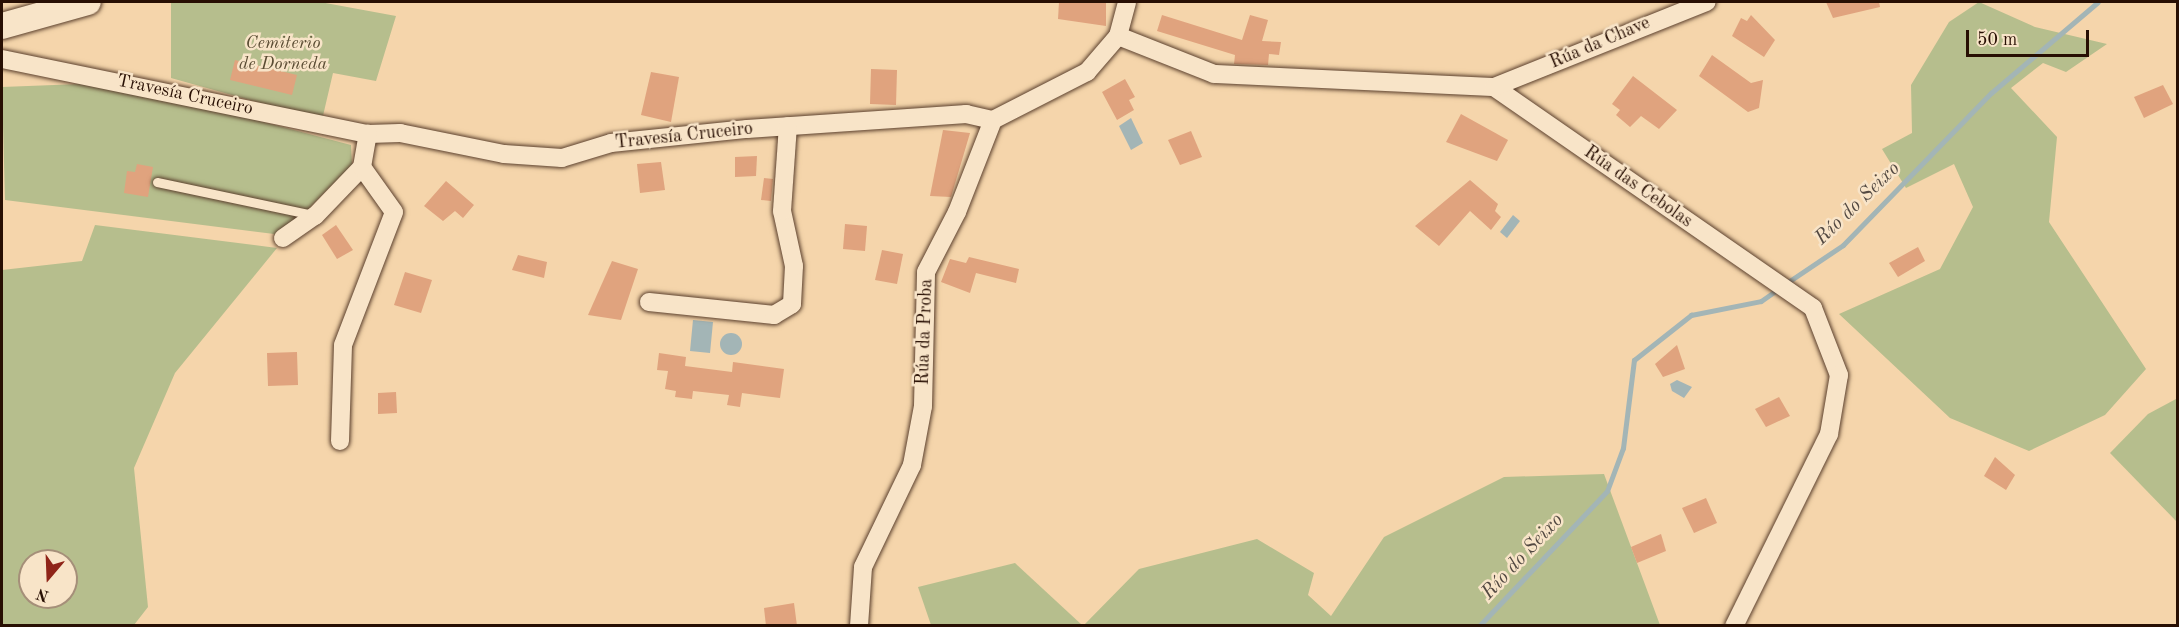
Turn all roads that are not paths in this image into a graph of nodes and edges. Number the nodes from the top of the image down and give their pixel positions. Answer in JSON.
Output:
{"nodes":[{"id":1,"x":88,"y":2,"type":"edge"},
{"id":2,"x":1127,"y":2,"type":"edge"},
{"id":3,"x":1707,"y":2,"type":"edge"},
{"id":4,"x":2,"y":26,"type":"edge"},
{"id":5,"x":1118,"y":36,"type":"junction"},
{"id":6,"x":2,"y":59,"type":"edge"},
{"id":7,"x":1494,"y":87,"type":"junction"},
{"id":8,"x":993,"y":120,"type":"junction"},
{"id":9,"x":789,"y":126,"type":"junction"},
{"id":10,"x":368,"y":134,"type":"junction"},
{"id":11,"x":362,"y":167,"type":"junction"},
{"id":12,"x":157,"y":182,"type":"dead end"},
{"id":13,"x":315,"y":216,"type":"junction"},
{"id":14,"x":283,"y":238,"type":"dead end"},
{"id":15,"x":649,"y":302,"type":"dead end"},
{"id":16,"x":340,"y":441,"type":"dead end"},
{"id":17,"x":859,"y":626,"type":"edge"},
{"id":18,"x":1734,"y":626,"type":"edge"}],
"edges":[{"from":1,"to":4,"type":"main road"},
{"from":2,"to":5,"type":"street"},
{"from":3,"to":7,"type":"street","name":"Rúa da Chave"},
{"from":5,"to":7,"type":"street"},
{"from":5,"to":8,"type":"street"},
{"from":6,"to":10,"type":"street","name":"Travesía Cruceiro"},
{"from":7,"to":18,"type":"street","name":"Rúa das Cebolas"},
{"from":8,"to":9,"type":"street","name":"Travesía Cruceiro"},
{"from":8,"to":17,"type":"street","name":"Rúa da Proba"},
{"from":9,"to":10,"type":"street","name":"Travesía Cruceiro"},
{"from":9,"to":15,"type":"street"},
{"from":10,"to":11,"type":"street"},
{"from":11,"to":13,"type":"street"},
{"from":11,"to":16,"type":"street"},
{"from":12,"to":13,"type":"lane"},
{"from":13,"to":14,"type":"street"}]}
